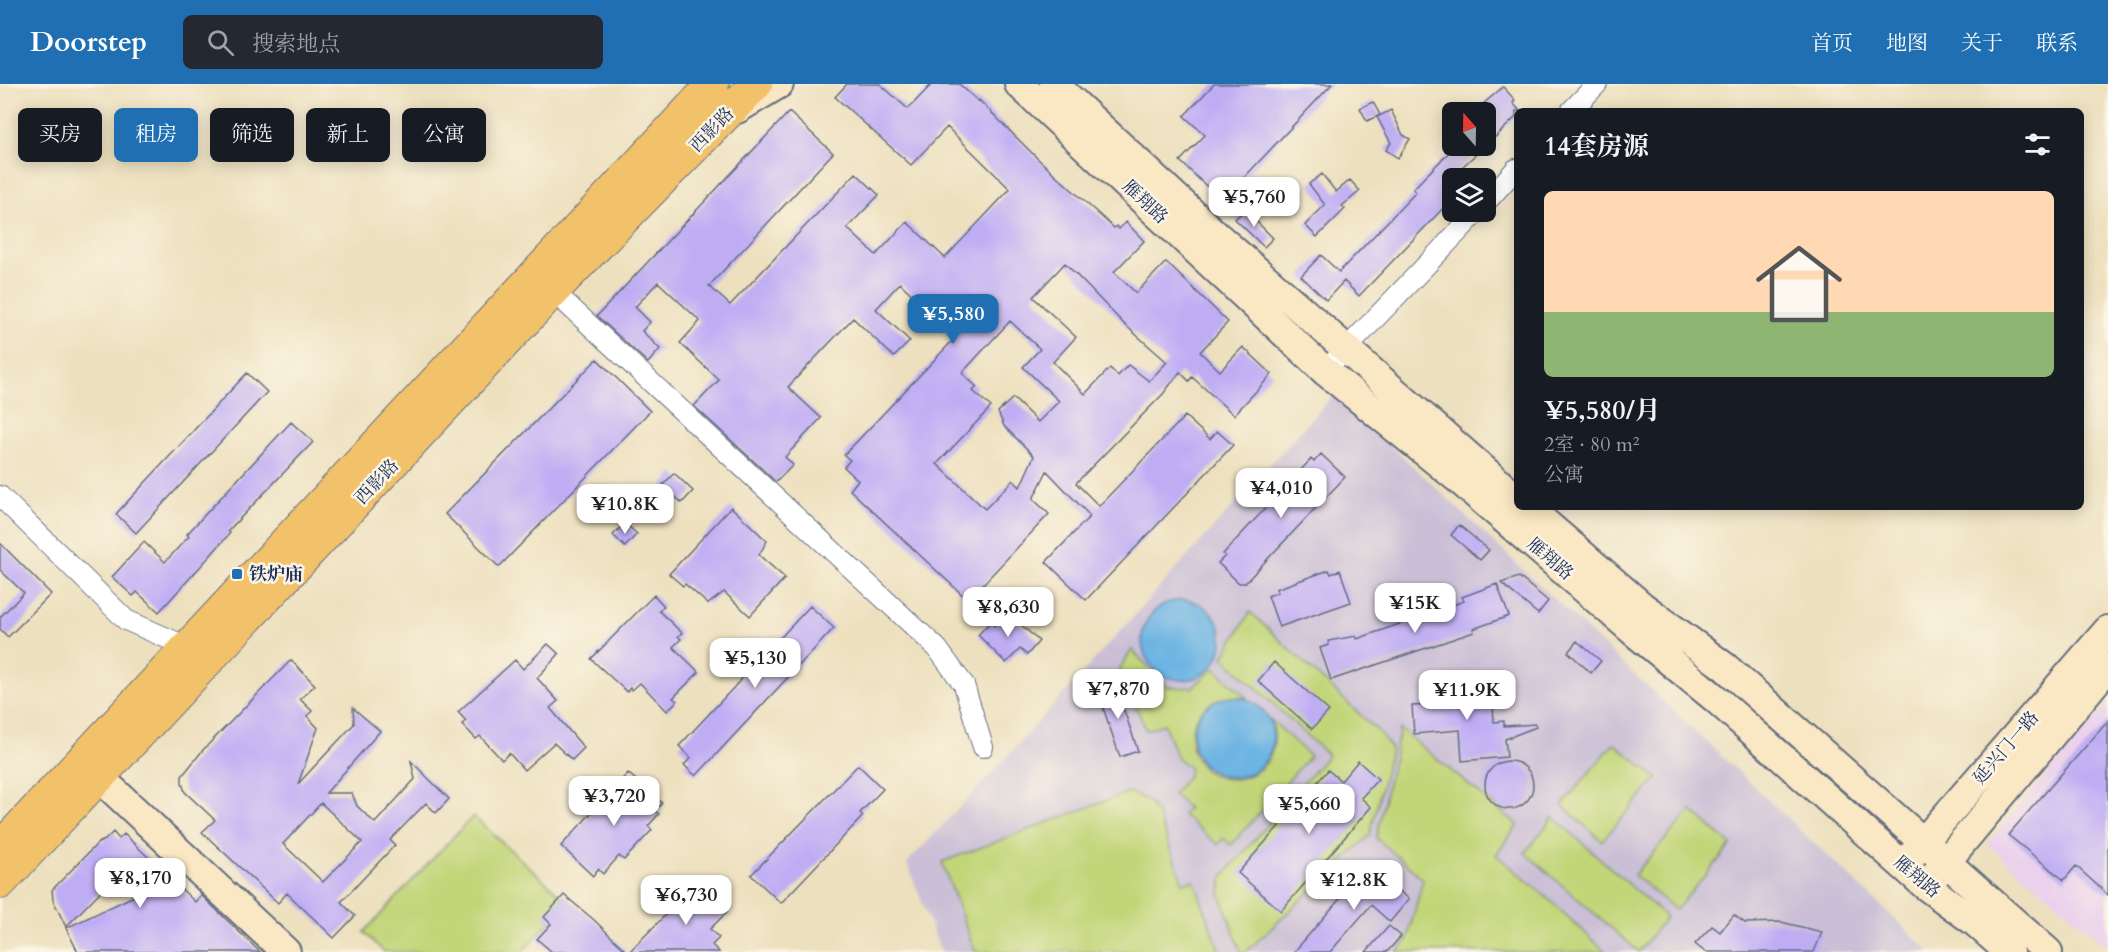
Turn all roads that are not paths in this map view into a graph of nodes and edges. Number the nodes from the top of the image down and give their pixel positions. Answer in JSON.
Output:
{"nodes":[{"id":1,"x":713,"y":84,"type":"edge"},
{"id":2,"x":756,"y":84,"type":"edge"},
{"id":3,"x":779,"y":84,"type":"edge"},
{"id":4,"x":1019,"y":84,"type":"edge"},
{"id":5,"x":1054,"y":84,"type":"edge"},
{"id":6,"x":1597,"y":84,"type":"edge"},
{"id":7,"x":1574,"y":108,"type":"edge"},
{"id":8,"x":728,"y":114,"type":"junction"},
{"id":9,"x":1514,"y":171,"type":"edge"},
{"id":10,"x":1496,"y":190,"type":"edge"},
{"id":11,"x":1468,"y":222,"type":"edge"},
{"id":12,"x":553,"y":291,"type":"junction"},
{"id":13,"x":1346,"y":350,"type":"junction"},
{"id":14,"x":1325,"y":371,"type":"junction"},
{"id":15,"x":0,"y":496,"type":"edge"},
{"id":16,"x":1514,"y":496,"type":"edge"},
{"id":17,"x":1530,"y":510,"type":"edge"},
{"id":18,"x":2108,"y":630,"type":"edge"},
{"id":19,"x":187,"y":647,"type":"junction"},
{"id":20,"x":2108,"y":667,"type":"edge"},
{"id":21,"x":983,"y":747,"type":"dead end"},
{"id":22,"x":99,"y":777,"type":"junction"},
{"id":23,"x":1924,"y":842,"type":"junction"},
{"id":24,"x":0,"y":848,"type":"edge"},
{"id":25,"x":1946,"y":861,"type":"junction"},
{"id":26,"x":1903,"y":866,"type":"junction"},
{"id":27,"x":0,"y":883,"type":"edge"},
{"id":28,"x":1926,"y":886,"type":"junction"},
{"id":29,"x":286,"y":952,"type":"edge"},
{"id":30,"x":2009,"y":952,"type":"edge"},
{"id":31,"x":2048,"y":952,"type":"edge"}],
"edges":[{"from":1,"to":19,"type":"main road","name":"西影路"},
{"from":2,"to":8,"type":"main road","name":"西影路"},
{"from":3,"to":8,"type":"main road"},
{"from":4,"to":14,"type":"main road","name":"雁翔路"},
{"from":5,"to":13,"type":"main road","name":"雁翔路"},
{"from":6,"to":7,"type":"street"},
{"from":8,"to":12,"type":"main road","name":"西影路"},
{"from":9,"to":10,"type":"street"},
{"from":11,"to":13,"type":"street"},
{"from":12,"to":21,"type":"street"},
{"from":12,"to":22,"type":"main road","name":"西影路"},
{"from":13,"to":14,"type":"street"},
{"from":13,"to":16,"type":"main road","name":"雁翔路"},
{"from":14,"to":26,"type":"main road","name":"雁翔路"},
{"from":15,"to":19,"type":"street"},
{"from":17,"to":23,"type":"main road","name":"雁翔路"},
{"from":18,"to":23,"type":"main road","name":"延兴门一路"},
{"from":19,"to":24,"type":"main road","name":"西影路"},
{"from":20,"to":25,"type":"main road","name":"延兴门一路"},
{"from":22,"to":27,"type":"main road","name":"西影路"},
{"from":22,"to":29,"type":"main road"},
{"from":23,"to":25,"type":"main road","name":"雁翔路"},
{"from":23,"to":26,"type":"main road","name":"延兴门一路"},
{"from":25,"to":28,"type":"main road","name":"延兴门一路"},
{"from":25,"to":31,"type":"main road","name":"雁翔路"},
{"from":26,"to":28,"type":"main road","name":"雁翔路"},
{"from":28,"to":30,"type":"main road","name":"雁翔路"}]}
